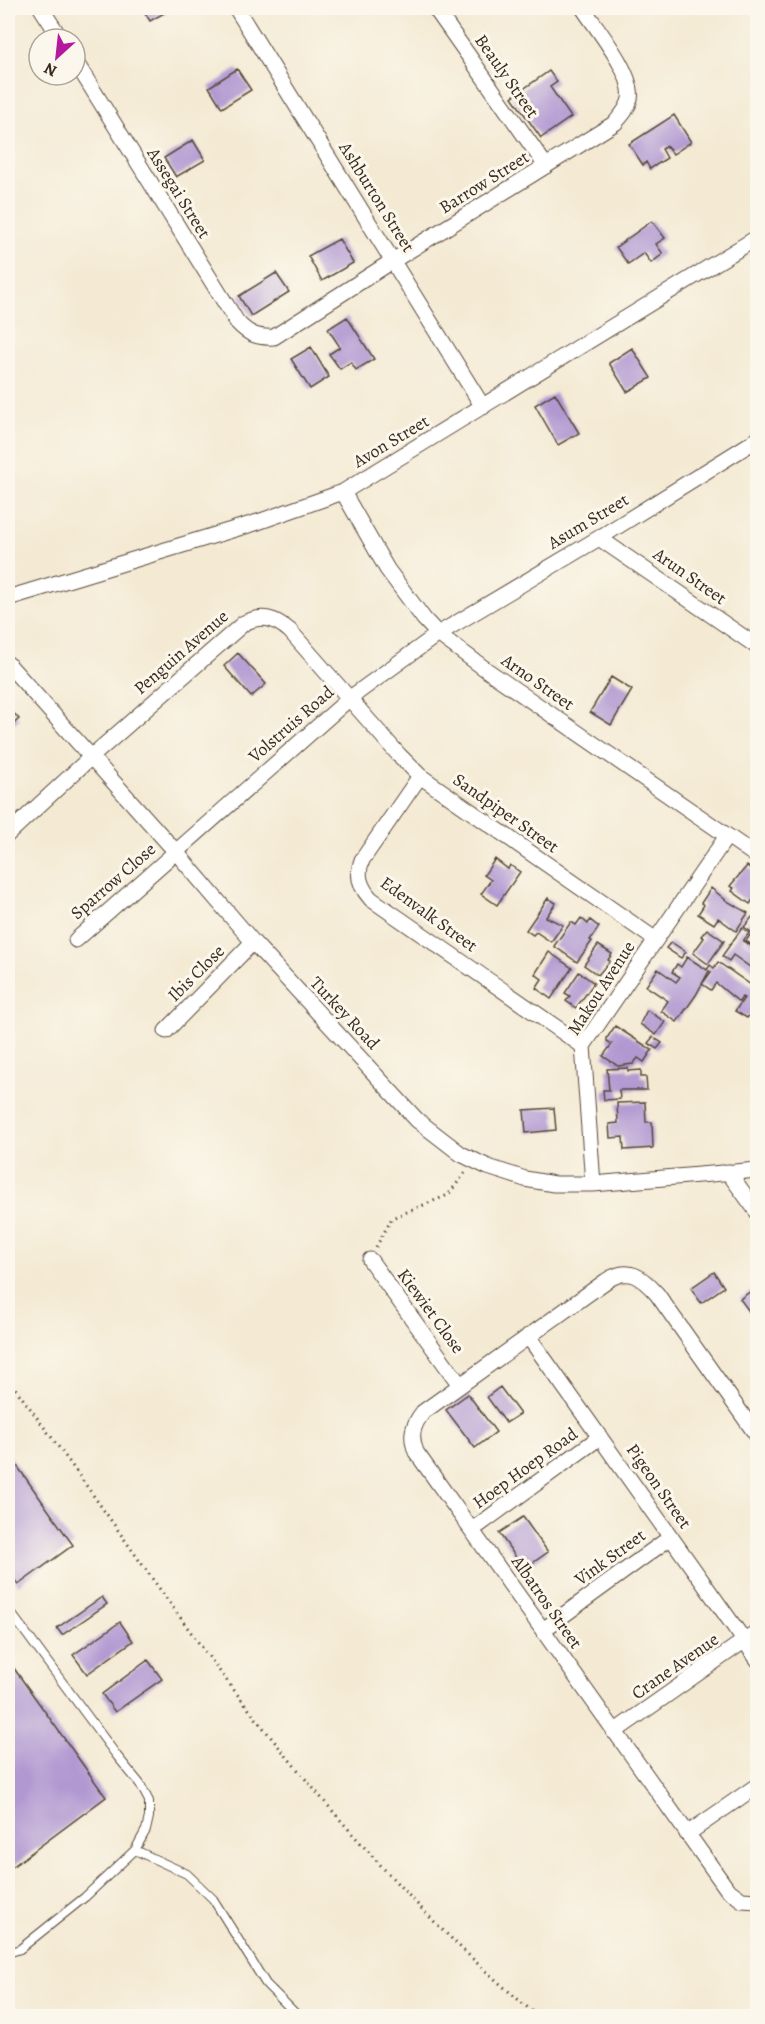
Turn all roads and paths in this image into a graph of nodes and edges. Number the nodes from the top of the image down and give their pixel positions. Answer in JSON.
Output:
{"nodes":[{"id":1,"x":41,"y":8,"type":"edge"},
{"id":2,"x":236,"y":8,"type":"edge"},
{"id":3,"x":435,"y":8,"type":"edge"},
{"id":4,"x":583,"y":8,"type":"edge"},
{"id":5,"x":53,"y":27,"type":"edge"},
{"id":6,"x":87,"y":81,"type":"edge"},
{"id":7,"x":546,"y":166,"type":"junction"},
{"id":8,"x":758,"y":237,"type":"edge"},
{"id":9,"x":394,"y":260,"type":"junction"},
{"id":10,"x":259,"y":337,"type":"joint"},
{"id":11,"x":483,"y":407,"type":"junction"},
{"id":12,"x":758,"y":439,"type":"edge"},
{"id":13,"x":343,"y":492,"type":"junction"},
{"id":14,"x":599,"y":538,"type":"junction"},
{"id":15,"x":8,"y":598,"type":"edge"},
{"id":16,"x":438,"y":634,"type":"junction"},
{"id":17,"x":758,"y":647,"type":"edge"},
{"id":18,"x":8,"y":664,"type":"edge"},
{"id":19,"x":350,"y":698,"type":"junction"},
{"id":20,"x":91,"y":757,"type":"junction"},
{"id":21,"x":420,"y":776,"type":"junction"},
{"id":22,"x":8,"y":834,"type":"edge"},
{"id":23,"x":727,"y":836,"type":"junction"},
{"id":24,"x":176,"y":852,"type":"junction"},
{"id":25,"x":758,"y":857,"type":"edge"},
{"id":26,"x":76,"y":939,"type":"dead end"},
{"id":27,"x":656,"y":940,"type":"junction"},
{"id":28,"x":253,"y":942,"type":"junction"},
{"id":29,"x":166,"y":1031,"type":"dead end"},
{"id":30,"x":583,"y":1046,"type":"junction"},
{"id":31,"x":471,"y":1159,"type":"junction"},
{"id":32,"x":758,"y":1170,"type":"edge"},
{"id":33,"x":728,"y":1172,"type":"junction"},
{"id":34,"x":593,"y":1184,"type":"junction"},
{"id":35,"x":758,"y":1213,"type":"edge"},
{"id":36,"x":370,"y":1260,"type":"joint"},
{"id":37,"x":528,"y":1336,"type":"junction"},
{"id":38,"x":8,"y":1379,"type":"edge"},
{"id":39,"x":460,"y":1385,"type":"junction"},
{"id":40,"x":600,"y":1437,"type":"junction"},
{"id":41,"x":758,"y":1437,"type":"edge"},
{"id":42,"x":472,"y":1530,"type":"junction"},
{"id":43,"x":671,"y":1537,"type":"junction"},
{"id":44,"x":8,"y":1609,"type":"edge"},
{"id":45,"x":543,"y":1630,"type":"junction"},
{"id":46,"x":758,"y":1631,"type":"edge"},
{"id":47,"x":744,"y":1641,"type":"junction"},
{"id":48,"x":758,"y":1660,"type":"edge"},
{"id":49,"x":614,"y":1732,"type":"junction"},
{"id":50,"x":758,"y":1785,"type":"edge"},
{"id":51,"x":687,"y":1834,"type":"junction"},
{"id":52,"x":135,"y":1850,"type":"junction"},
{"id":53,"x":758,"y":1900,"type":"edge"},
{"id":54,"x":8,"y":1953,"type":"edge"},
{"id":55,"x":298,"y":2016,"type":"edge"},
{"id":56,"x":537,"y":2016,"type":"edge"}],
"edges":[{"from":1,"to":5,"type":"street"},
{"from":2,"to":9,"type":"street","name":"Ashburton Street"},
{"from":3,"to":7,"type":"street","name":"Beauly Street"},
{"from":4,"to":7,"type":"street","name":"Barrow Street"},
{"from":6,"to":10,"type":"street","name":"Assegai Street"},
{"from":7,"to":9,"type":"street","name":"Barrow Street"},
{"from":8,"to":11,"type":"street","name":"Avon Street"},
{"from":9,"to":10,"type":"street","name":"Barrow Street"},
{"from":9,"to":11,"type":"street","name":"Ashburton Street"},
{"from":11,"to":13,"type":"street","name":"Avon Street"},
{"from":12,"to":14,"type":"street","name":"Asum Street"},
{"from":13,"to":15,"type":"street","name":"Avon Street"},
{"from":13,"to":16,"type":"street","name":"Arno Street"},
{"from":14,"to":16,"type":"street","name":"Asum Street"},
{"from":14,"to":17,"type":"street","name":"Arun Street"},
{"from":16,"to":19,"type":"street","name":"Volstruis Road"},
{"from":16,"to":23,"type":"street","name":"Arno Street"},
{"from":18,"to":20,"type":"street","name":"Turkey Road"},
{"from":19,"to":20,"type":"street","name":"Penguin Avenue"},
{"from":19,"to":21,"type":"street","name":"Sandpiper Street"},
{"from":19,"to":24,"type":"street","name":"Volstruis Road"},
{"from":20,"to":22,"type":"street","name":"Penguin Avenue"},
{"from":20,"to":24,"type":"street","name":"Turkey Road"},
{"from":21,"to":27,"type":"street","name":"Sandpiper Street"},
{"from":21,"to":30,"type":"street","name":"Edenvalk Street"},
{"from":23,"to":25,"type":"street","name":"Arno Street"},
{"from":23,"to":27,"type":"street","name":"Makou Avenue"},
{"from":24,"to":26,"type":"street","name":"Sparrow Close"},
{"from":24,"to":28,"type":"street","name":"Turkey Road"},
{"from":27,"to":30,"type":"street","name":"Makou Avenue"},
{"from":28,"to":29,"type":"street","name":"Ibis Close"},
{"from":28,"to":31,"type":"street","name":"Turkey Road"},
{"from":30,"to":34,"type":"street","name":"Makou Avenue"},
{"from":31,"to":34,"type":"street","name":"Turkey Road"},
{"from":31,"to":36,"type":"path"},
{"from":32,"to":33,"type":"street","name":"Turkey Road"},
{"from":33,"to":34,"type":"street","name":"Turkey Road"},
{"from":33,"to":35,"type":"street"},
{"from":36,"to":39,"type":"street","name":"Kiewiet Close"},
{"from":37,"to":39,"type":"street","name":"Albatros Street"},
{"from":37,"to":40,"type":"street","name":"Pigeon Street"},
{"from":37,"to":41,"type":"street","name":"Albatros Street"},
{"from":38,"to":56,"type":"path"},
{"from":39,"to":42,"type":"street","name":"Albatros Street"},
{"from":40,"to":42,"type":"street","name":"Hoep Hoep Road"},
{"from":40,"to":43,"type":"street","name":"Pigeon Street"},
{"from":42,"to":45,"type":"street","name":"Albatros Street"},
{"from":43,"to":45,"type":"street","name":"Vink Street"},
{"from":43,"to":47,"type":"street","name":"Pigeon Street"},
{"from":44,"to":52,"type":"lane"},
{"from":45,"to":49,"type":"street","name":"Albatros Street"},
{"from":46,"to":47,"type":"street","name":"Crane Avenue"},
{"from":47,"to":48,"type":"street","name":"Pigeon Street"},
{"from":47,"to":49,"type":"street","name":"Crane Avenue"},
{"from":49,"to":51,"type":"street","name":"Albatros Street"},
{"from":50,"to":51,"type":"street"},
{"from":51,"to":53,"type":"street","name":"Albatros Street"},
{"from":52,"to":54,"type":"lane"},
{"from":52,"to":55,"type":"lane"}]}
